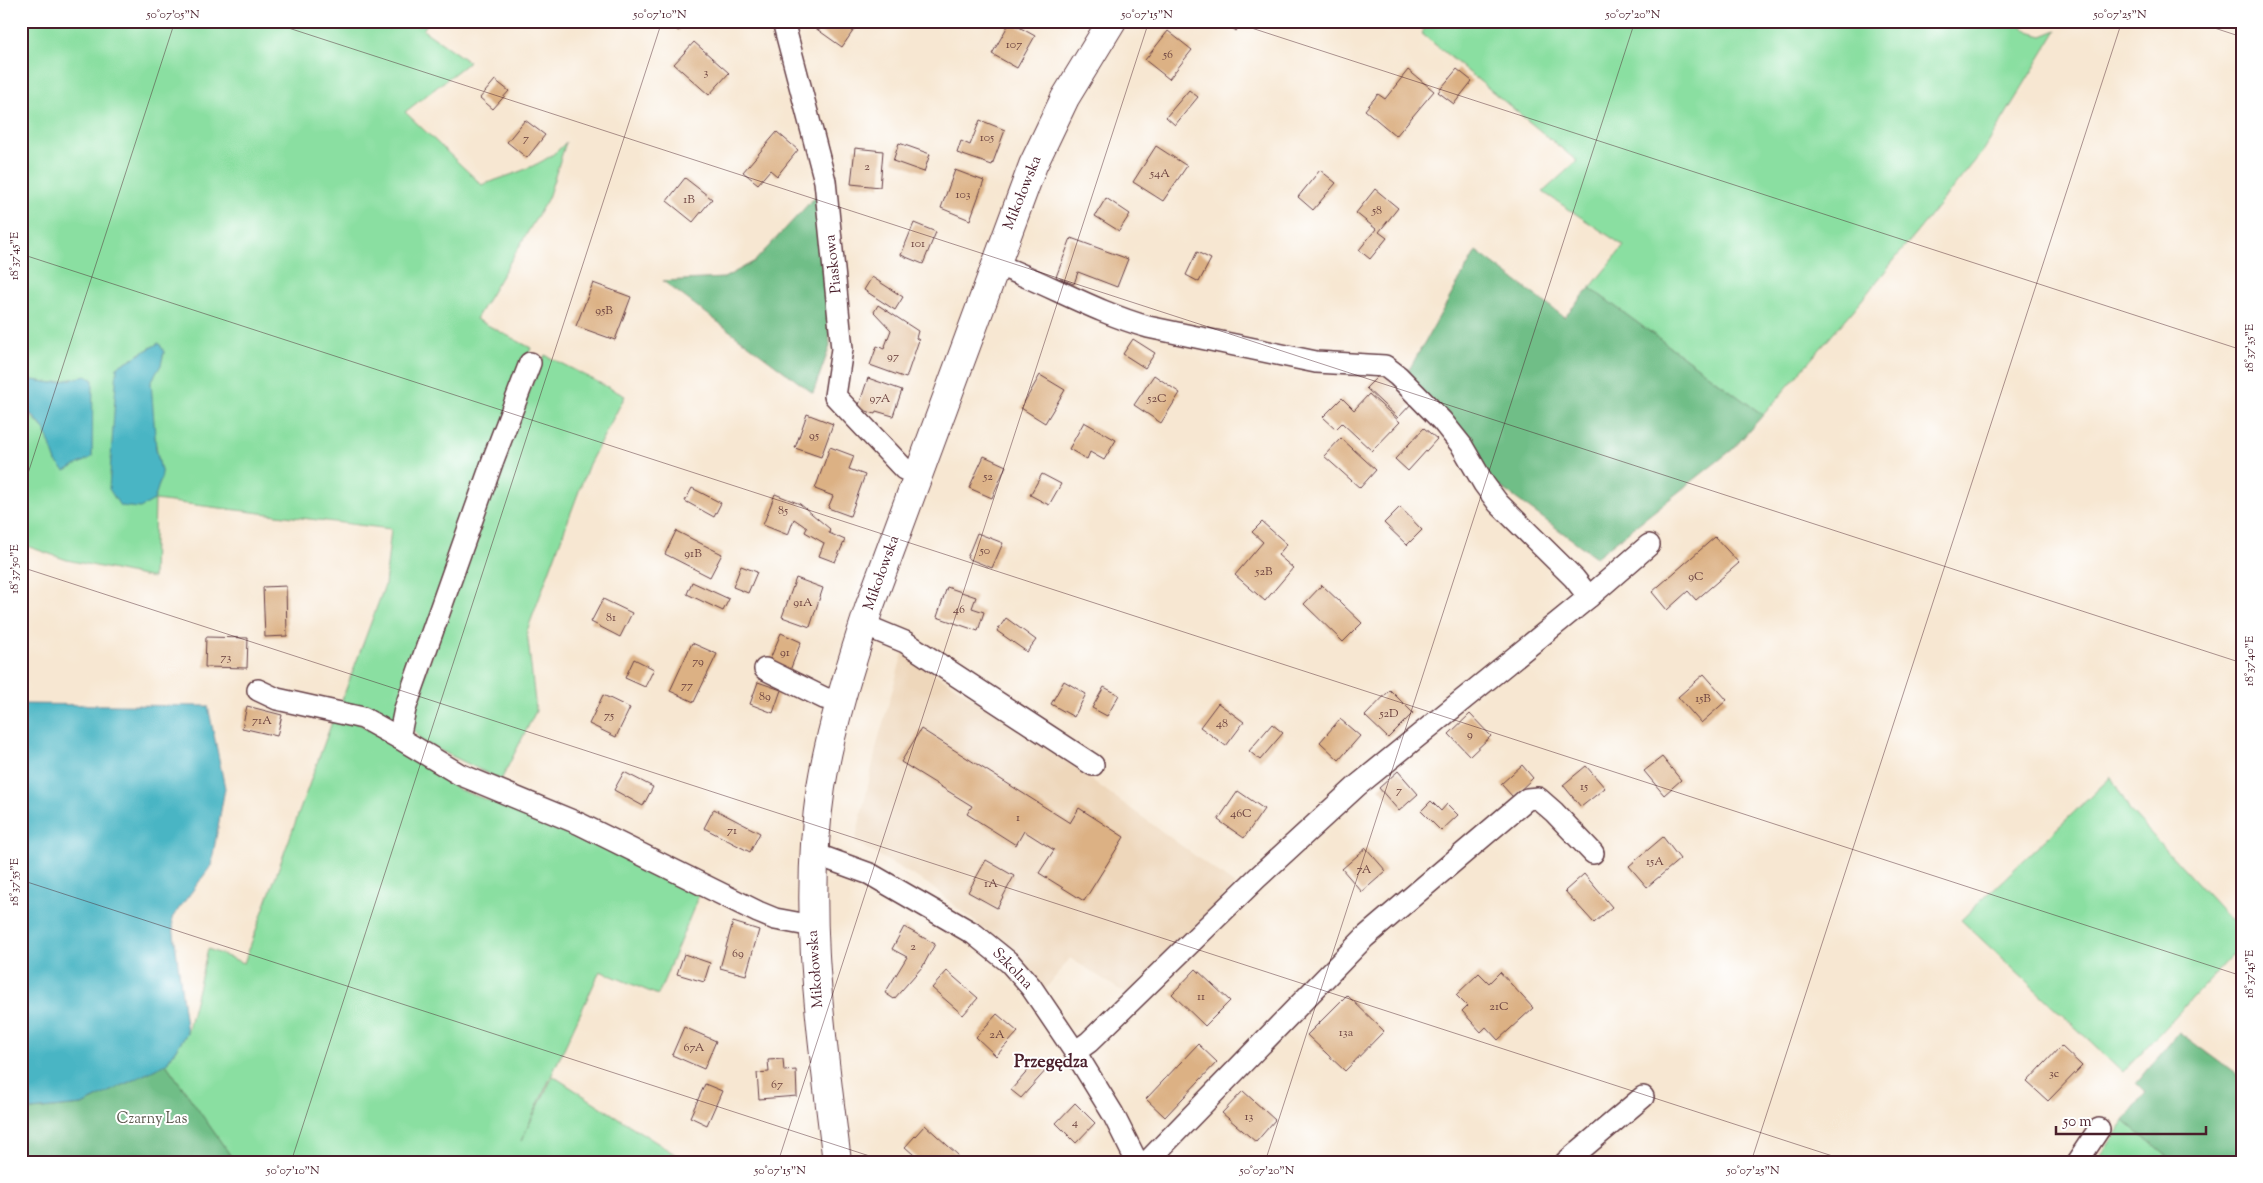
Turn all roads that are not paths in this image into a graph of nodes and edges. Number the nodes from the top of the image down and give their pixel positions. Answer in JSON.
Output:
{"nodes":[{"id":1,"x":783,"y":21,"type":"edge"},
{"id":2,"x":1112,"y":21,"type":"edge"},
{"id":3,"x":995,"y":264,"type":"junction"},
{"id":4,"x":530,"y":363,"type":"dead end"},
{"id":5,"x":918,"y":475,"type":"junction"},
{"id":6,"x":1649,"y":545,"type":"dead end"},
{"id":7,"x":1589,"y":597,"type":"junction"},
{"id":8,"x":864,"y":625,"type":"junction"},
{"id":9,"x":764,"y":669,"type":"dead end"},
{"id":10,"x":258,"y":690,"type":"dead end"},
{"id":11,"x":840,"y":702,"type":"junction"},
{"id":12,"x":399,"y":738,"type":"junction"},
{"id":13,"x":1093,"y":764,"type":"dead end"},
{"id":14,"x":815,"y":854,"type":"junction"},
{"id":15,"x":1593,"y":854,"type":"dead end"},
{"id":16,"x":813,"y":926,"type":"junction"},
{"id":17,"x":1075,"y":1052,"type":"junction"},
{"id":18,"x":1643,"y":1097,"type":"dead end"},
{"id":19,"x":2099,"y":1128,"type":"dead end"},
{"id":20,"x":837,"y":1162,"type":"edge"},
{"id":21,"x":1137,"y":1162,"type":"edge"},
{"id":22,"x":1147,"y":1162,"type":"edge"},
{"id":23,"x":1566,"y":1162,"type":"edge"},
{"id":24,"x":2077,"y":1162,"type":"edge"}],
"edges":[{"from":1,"to":5,"type":"street","name":"Piaskowa"},
{"from":2,"to":3,"type":"main road","name":"Mikołowska"},
{"from":3,"to":5,"type":"main road","name":"Mikołowska"},
{"from":3,"to":7,"type":"street"},
{"from":4,"to":12,"type":"street"},
{"from":5,"to":8,"type":"main road","name":"Mikołowska"},
{"from":6,"to":7,"type":"street"},
{"from":7,"to":17,"type":"street"},
{"from":8,"to":11,"type":"main road","name":"Mikołowska"},
{"from":8,"to":13,"type":"street"},
{"from":9,"to":11,"type":"street"},
{"from":10,"to":12,"type":"street"},
{"from":11,"to":14,"type":"main road","name":"Mikołowska"},
{"from":12,"to":16,"type":"street"},
{"from":14,"to":16,"type":"main road","name":"Mikołowska"},
{"from":14,"to":17,"type":"street","name":"Szkolna"},
{"from":15,"to":22,"type":"street"},
{"from":16,"to":20,"type":"main road","name":"Mikołowska"},
{"from":17,"to":21,"type":"street","name":"Szkolna"},
{"from":18,"to":23,"type":"street"},
{"from":19,"to":24,"type":"street"}]}
